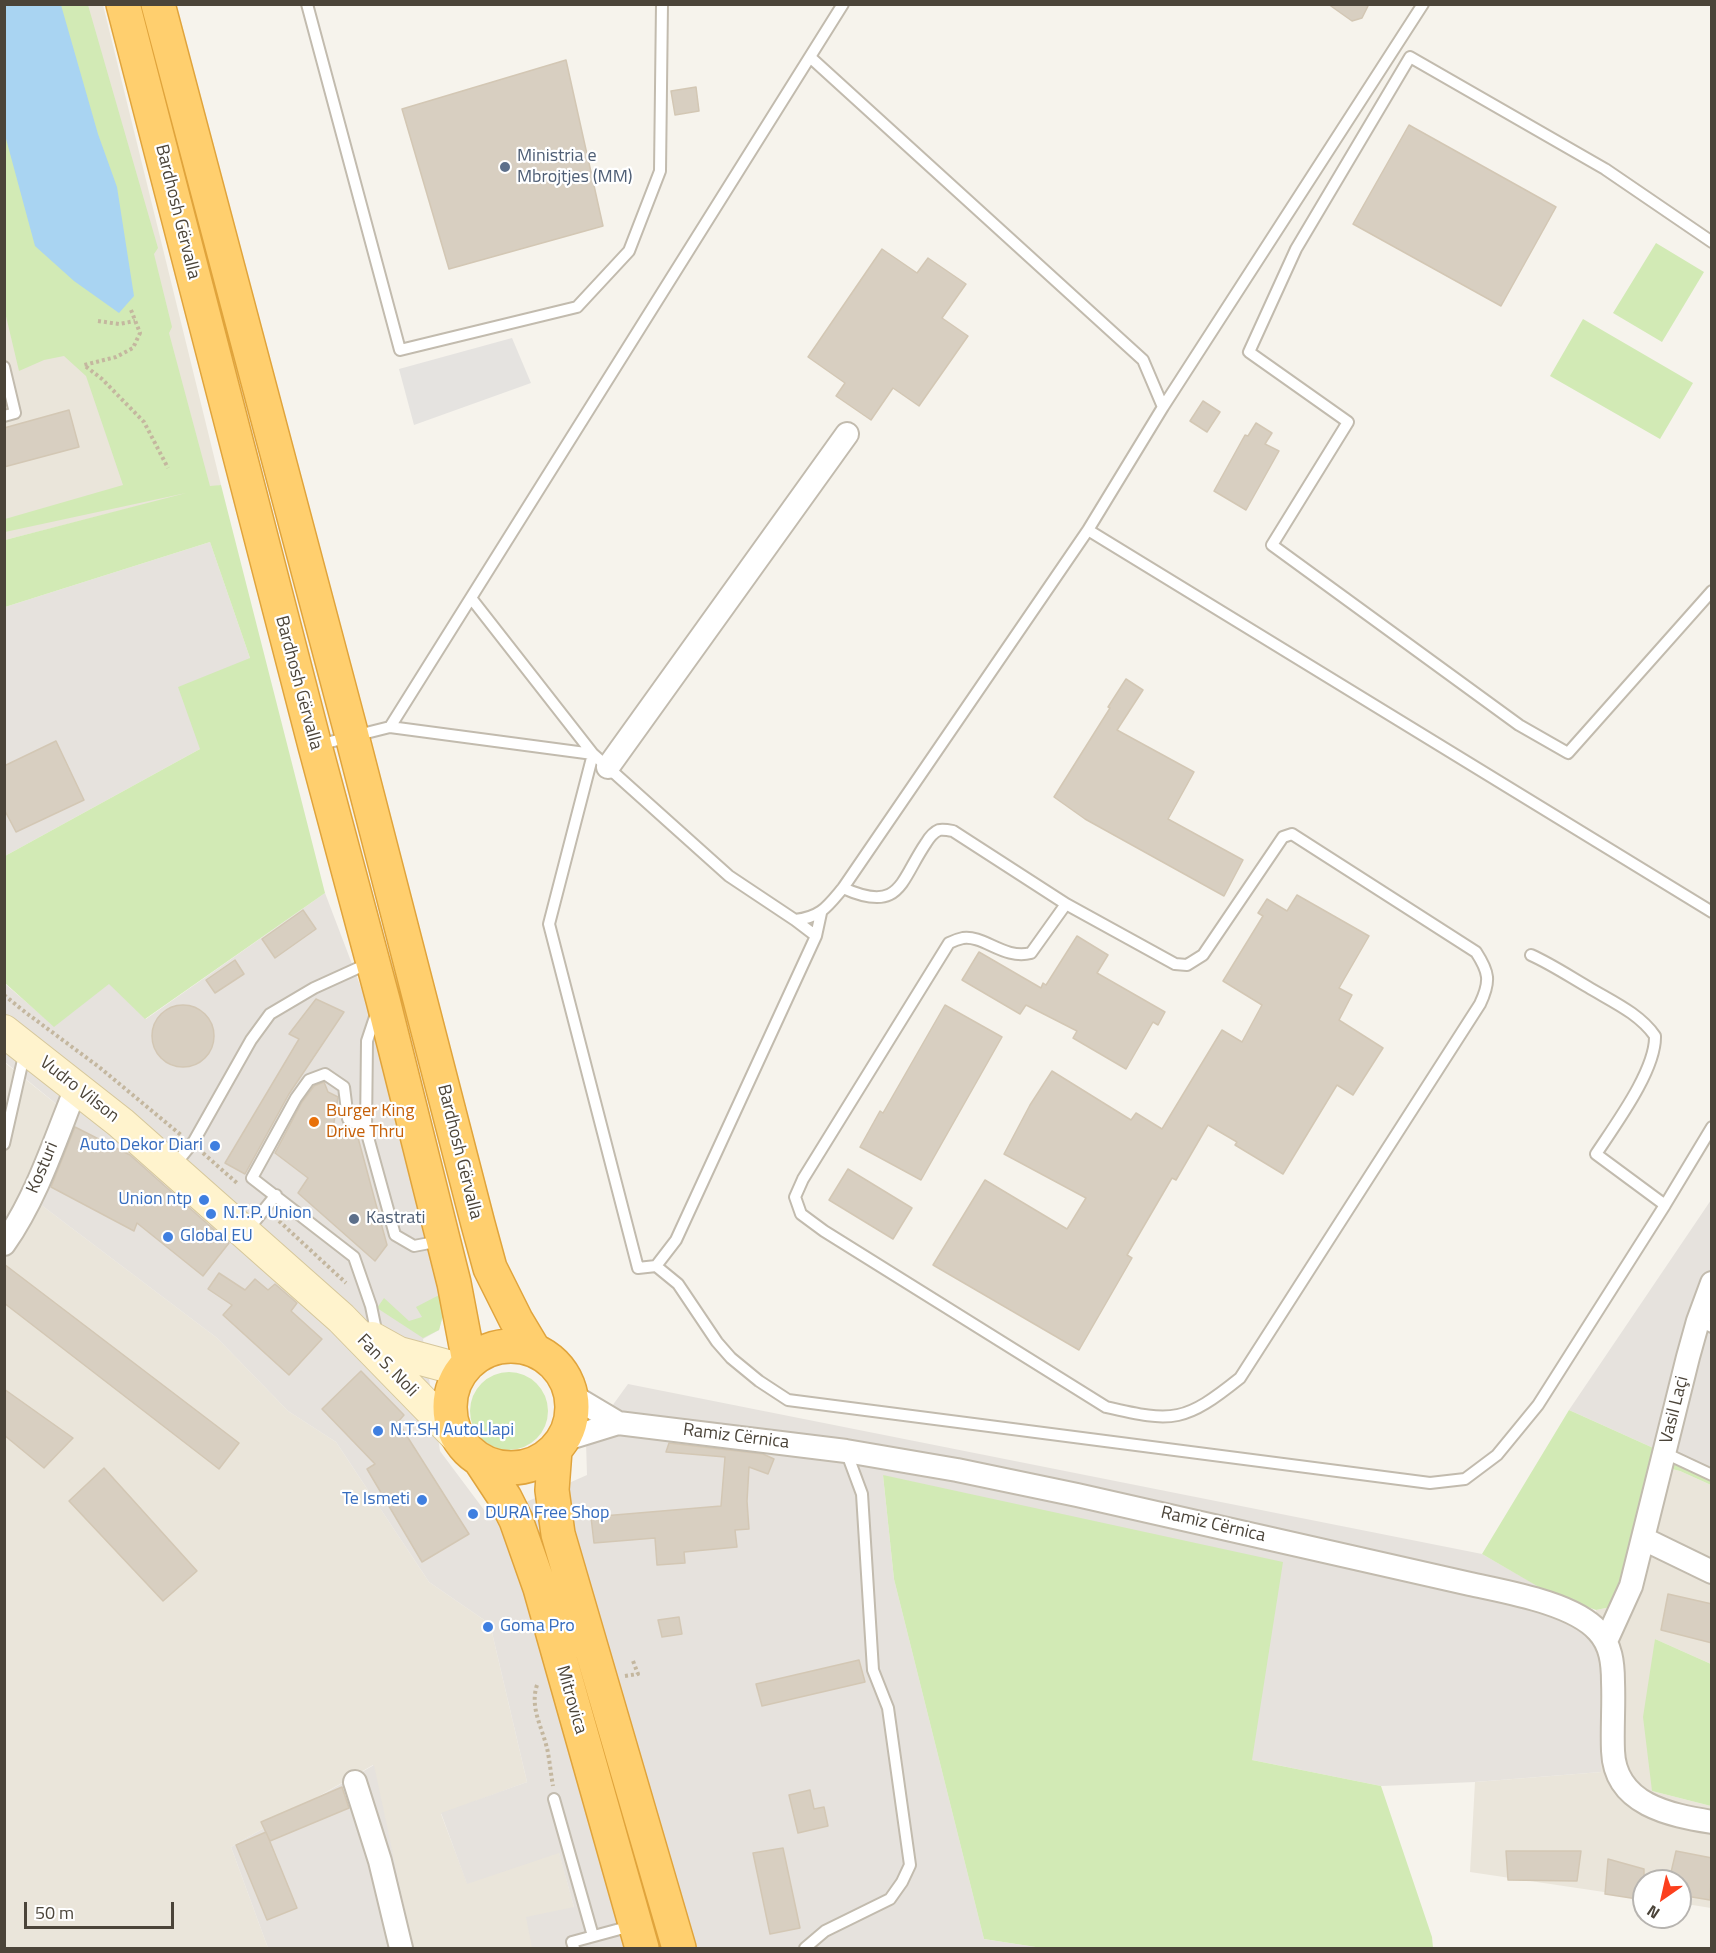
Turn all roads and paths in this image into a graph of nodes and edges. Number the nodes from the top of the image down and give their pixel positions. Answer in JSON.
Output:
{"nodes":[{"id":1,"x":123,"y":4,"type":"edge"},
{"id":2,"x":159,"y":4,"type":"edge"},
{"id":3,"x":307,"y":4,"type":"edge"},
{"id":4,"x":662,"y":4,"type":"edge"},
{"id":5,"x":843,"y":4,"type":"edge"},
{"id":6,"x":1423,"y":4,"type":"edge"},
{"id":7,"x":810,"y":57,"type":"junction"},
{"id":8,"x":1712,"y":242,"type":"edge"},
{"id":9,"x":131,"y":309,"type":"dead end"},
{"id":10,"x":98,"y":321,"type":"dead end"},
{"id":11,"x":135,"y":321,"type":"junction"},
{"id":12,"x":4,"y":367,"type":"edge"},
{"id":13,"x":1163,"y":407,"type":"junction"},
{"id":14,"x":4,"y":416,"type":"edge"},
{"id":15,"x":847,"y":434,"type":"dead end"},
{"id":16,"x":168,"y":468,"type":"dead end"},
{"id":17,"x":1088,"y":530,"type":"junction"},
{"id":18,"x":1712,"y":591,"type":"edge"},
{"id":19,"x":471,"y":598,"type":"junction"},
{"id":20,"x":390,"y":727,"type":"junction"},
{"id":21,"x":352,"y":736,"type":"junction"},
{"id":22,"x":315,"y":746,"type":"junction"},
{"id":23,"x":601,"y":761,"type":"junction"},
{"id":24,"x":843,"y":888,"type":"junction"},
{"id":25,"x":1066,"y":904,"type":"junction"},
{"id":26,"x":1712,"y":912,"type":"edge"},
{"id":27,"x":821,"y":913,"type":"junction"},
{"id":28,"x":795,"y":920,"type":"junction"},
{"id":29,"x":816,"y":936,"type":"junction"},
{"id":30,"x":1531,"y":955,"type":"dead end"},
{"id":31,"x":372,"y":962,"type":"junction"},
{"id":32,"x":4,"y":995,"type":"edge"},
{"id":33,"x":383,"y":1000,"type":"junction"},
{"id":34,"x":11,"y":1040,"type":"edge"},
{"id":35,"x":76,"y":1088,"type":"junction"},
{"id":36,"x":1712,"y":1127,"type":"edge"},
{"id":37,"x":366,"y":1130,"type":"junction"},
{"id":38,"x":4,"y":1144,"type":"edge"},
{"id":39,"x":192,"y":1144,"type":"junction"},
{"id":40,"x":173,"y":1168,"type":"junction"},
{"id":41,"x":276,"y":1195,"type":"junction"},
{"id":42,"x":1665,"y":1204,"type":"junction"},
{"id":43,"x":266,"y":1208,"type":"junction"},
{"id":44,"x":245,"y":1232,"type":"junction"},
{"id":45,"x":443,"y":1241,"type":"junction"},
{"id":46,"x":4,"y":1244,"type":"edge"},
{"id":47,"x":656,"y":1266,"type":"junction"},
{"id":48,"x":1712,"y":1283,"type":"edge"},
{"id":49,"x":371,"y":1306,"type":"junction"},
{"id":50,"x":341,"y":1318,"type":"junction"},
{"id":51,"x":1705,"y":1324,"type":"edge"},
{"id":52,"x":378,"y":1341,"type":"junction"},
{"id":53,"x":534,"y":1350,"type":"junction"},
{"id":54,"x":465,"y":1366,"type":"junction"},
{"id":55,"x":571,"y":1395,"type":"junction"},
{"id":56,"x":618,"y":1423,"type":"junction"},
{"id":57,"x":559,"y":1445,"type":"junction"},
{"id":58,"x":469,"y":1449,"type":"junction"},
{"id":59,"x":846,"y":1451,"type":"junction"},
{"id":60,"x":1665,"y":1453,"type":"junction"},
{"id":61,"x":1712,"y":1475,"type":"edge"},
{"id":62,"x":1644,"y":1539,"type":"junction"},
{"id":63,"x":1712,"y":1572,"type":"edge"},
{"id":64,"x":1606,"y":1641,"type":"junction"},
{"id":65,"x":537,"y":1685,"type":"dead end"},
{"id":66,"x":355,"y":1782,"type":"dead end"},
{"id":67,"x":554,"y":1799,"type":"joint"},
{"id":68,"x":1712,"y":1822,"type":"edge"},
{"id":69,"x":593,"y":1936,"type":"junction"},
{"id":70,"x":638,"y":1937,"type":"edge"},
{"id":71,"x":401,"y":1948,"type":"edge"},
{"id":72,"x":574,"y":1948,"type":"edge"},
{"id":73,"x":679,"y":1948,"type":"edge"},
{"id":74,"x":805,"y":1948,"type":"edge"}],
"edges":[{"from":1,"to":22,"type":"highway","name":"Bardhosh Gërvalla"},
{"from":2,"to":21,"type":"highway","name":"Bardhosh Gërvalla"},
{"from":3,"to":4,"type":"lane"},
{"from":5,"to":7,"type":"lane"},
{"from":6,"to":13,"type":"lane"},
{"from":7,"to":13,"type":"lane"},
{"from":7,"to":19,"type":"lane"},
{"from":8,"to":18,"type":"lane"},
{"from":9,"to":11,"type":"path"},
{"from":10,"to":11,"type":"path"},
{"from":11,"to":16,"type":"path"},
{"from":12,"to":14,"type":"lane"},
{"from":13,"to":17,"type":"lane"},
{"from":15,"to":23,"type":"street"},
{"from":17,"to":24,"type":"lane"},
{"from":17,"to":26,"type":"lane"},
{"from":19,"to":20,"type":"lane"},
{"from":19,"to":23,"type":"lane"},
{"from":20,"to":21,"type":"lane"},
{"from":20,"to":23,"type":"lane"},
{"from":21,"to":22,"type":"lane"},
{"from":21,"to":53,"type":"highway","name":"Bardhosh Gërvalla"},
{"from":22,"to":31,"type":"highway","name":"Bardhosh Gërvalla"},
{"from":23,"to":28,"type":"lane"},
{"from":23,"to":47,"type":"lane"},
{"from":24,"to":25,"type":"lane"},
{"from":24,"to":27,"type":"lane"},
{"from":25,"to":25,"type":"lane"},
{"from":27,"to":28,"type":"lane"},
{"from":27,"to":29,"type":"lane"},
{"from":28,"to":29,"type":"lane"},
{"from":29,"to":47,"type":"lane"},
{"from":30,"to":42,"type":"lane"},
{"from":31,"to":33,"type":"highway","name":"Bardhosh Gërvalla"},
{"from":31,"to":39,"type":"lane"},
{"from":32,"to":39,"type":"path"},
{"from":33,"to":37,"type":"lane"},
{"from":33,"to":45,"type":"highway","name":"Bardhosh Gërvalla"},
{"from":34,"to":35,"type":"main road","name":"Vudro Vilson"},
{"from":34,"to":38,"type":"lane"},
{"from":35,"to":40,"type":"main road","name":"Vudro Vilson"},
{"from":35,"to":46,"type":"street","name":"Kosturi"},
{"from":36,"to":42,"type":"lane"},
{"from":37,"to":41,"type":"lane"},
{"from":37,"to":45,"type":"lane"},
{"from":39,"to":40,"type":"lane"},
{"from":39,"to":43,"type":"path"},
{"from":40,"to":44,"type":"main road","name":"Vudro Vilson"},
{"from":41,"to":43,"type":"lane"},
{"from":41,"to":49,"type":"lane"},
{"from":42,"to":47,"type":"lane"},
{"from":43,"to":44,"type":"lane"},
{"from":43,"to":49,"type":"path"},
{"from":44,"to":50,"type":"main road","name":"Vudro Vilson"},
{"from":45,"to":54,"type":"highway","name":"Bardhosh Gërvalla"},
{"from":48,"to":51,"type":"street","name":"Vasil Laçi"},
{"from":49,"to":52,"type":"lane"},
{"from":50,"to":52,"type":"main road"},
{"from":50,"to":58,"type":"main road","name":"Fan S. Noli"},
{"from":51,"to":60,"type":"street","name":"Vasil Laçi"},
{"from":52,"to":54,"type":"main road"},
{"from":53,"to":54,"type":"highway"},
{"from":53,"to":55,"type":"highway"},
{"from":54,"to":58,"type":"highway"},
{"from":55,"to":56,"type":"street","name":"Ramiz Cërnica"},
{"from":55,"to":57,"type":"highway"},
{"from":56,"to":57,"type":"street"},
{"from":56,"to":59,"type":"street","name":"Ramiz Cërnica"},
{"from":57,"to":58,"type":"highway"},
{"from":57,"to":73,"type":"highway","name":"Mitrovica"},
{"from":58,"to":70,"type":"highway","name":"Mitrovica"},
{"from":59,"to":64,"type":"street","name":"Ramiz Cërnica"},
{"from":59,"to":74,"type":"lane"},
{"from":60,"to":61,"type":"lane"},
{"from":60,"to":62,"type":"street","name":"Vasil Laçi"},
{"from":62,"to":63,"type":"street"},
{"from":62,"to":64,"type":"street","name":"Vasil Laçi"},
{"from":64,"to":68,"type":"street"},
{"from":65,"to":67,"type":"path"},
{"from":66,"to":71,"type":"street"},
{"from":67,"to":69,"type":"lane"},
{"from":69,"to":70,"type":"lane"},
{"from":69,"to":72,"type":"lane"}]}
